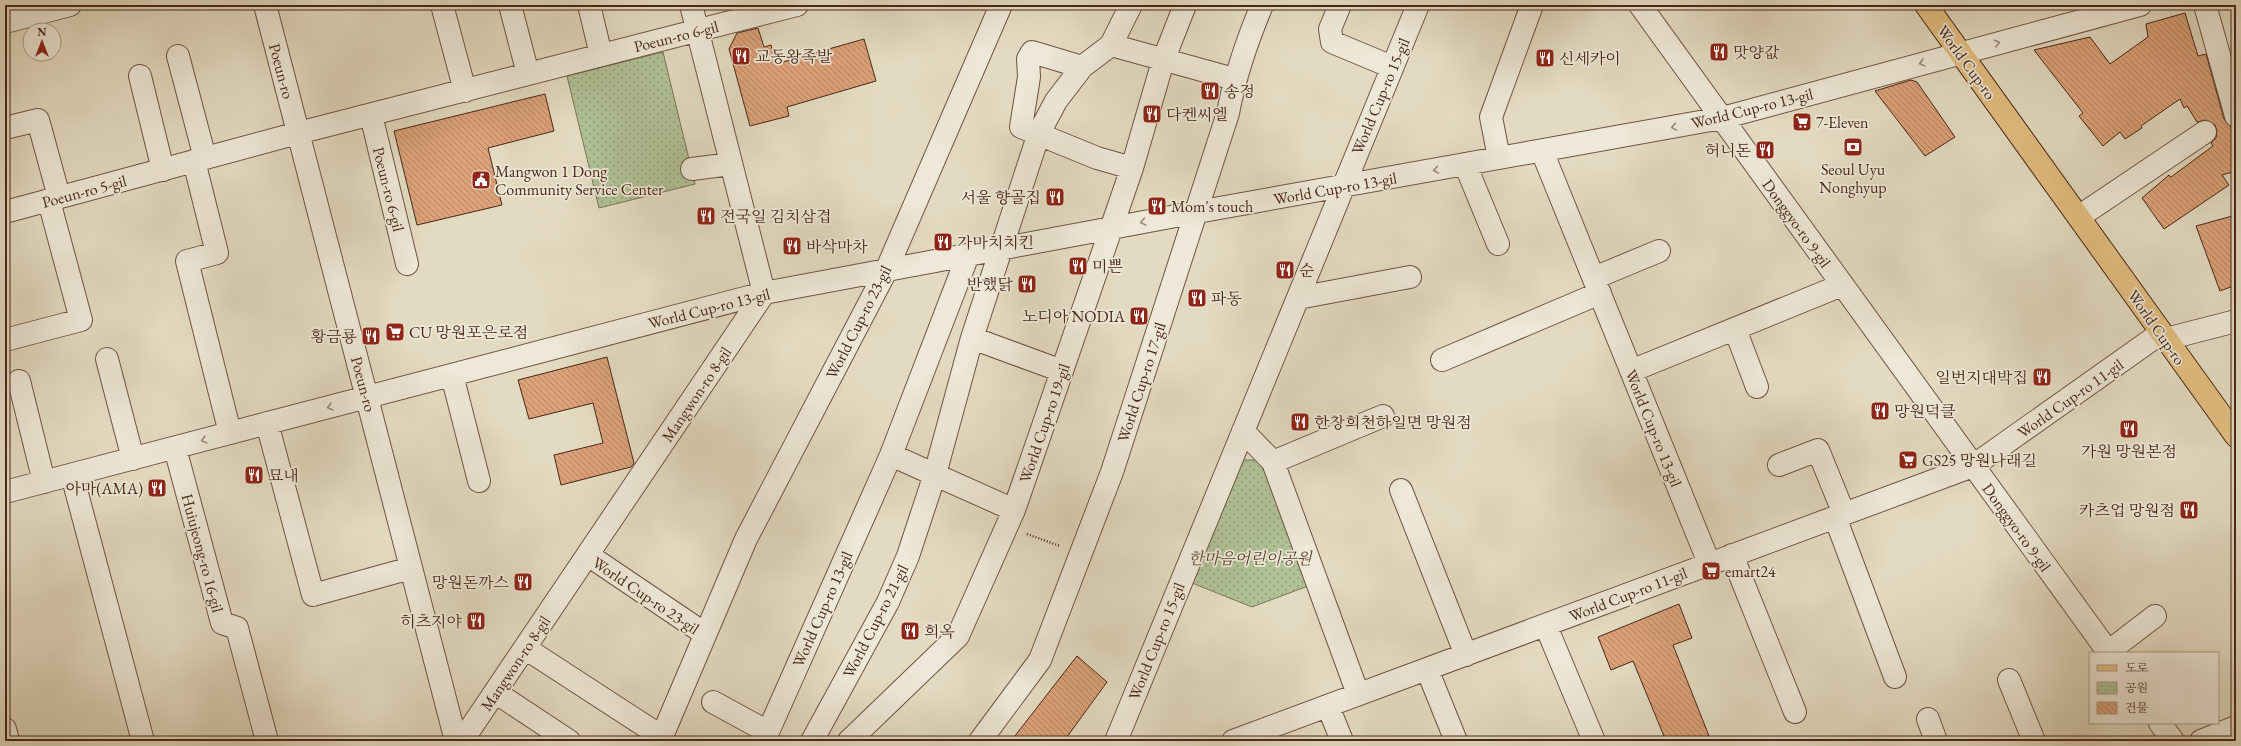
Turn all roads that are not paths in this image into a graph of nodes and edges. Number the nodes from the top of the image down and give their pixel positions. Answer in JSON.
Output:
{"nodes":[{"id":1,"x":70,"y":5,"type":"edge"},
{"id":2,"x":264,"y":5,"type":"edge"},
{"id":3,"x":442,"y":5,"type":"edge"},
{"id":4,"x":510,"y":5,"type":"edge"},
{"id":5,"x":589,"y":5,"type":"edge"},
{"id":6,"x":691,"y":5,"type":"edge"},
{"id":7,"x":797,"y":5,"type":"edge"},
{"id":8,"x":1001,"y":5,"type":"edge"},
{"id":9,"x":1131,"y":5,"type":"edge"},
{"id":10,"x":1185,"y":5,"type":"edge"},
{"id":11,"x":1262,"y":5,"type":"edge"},
{"id":12,"x":1340,"y":5,"type":"edge"},
{"id":13,"x":1418,"y":5,"type":"edge"},
{"id":14,"x":1532,"y":5,"type":"edge"},
{"id":15,"x":1640,"y":5,"type":"edge"},
{"id":16,"x":1926,"y":5,"type":"edge"},
{"id":17,"x":2140,"y":5,"type":"edge"},
{"id":18,"x":2205,"y":5,"type":"edge"},
{"id":19,"x":5,"y":22,"type":"edge"},
{"id":20,"x":698,"y":30,"type":"junction"},
{"id":21,"x":1111,"y":45,"type":"junction"},
{"id":22,"x":1960,"y":53,"type":"junction"},
{"id":23,"x":601,"y":55,"type":"junction"},
{"id":24,"x":178,"y":56,"type":"dead end"},
{"id":25,"x":1163,"y":61,"type":"junction"},
{"id":26,"x":1082,"y":67,"type":"junction"},
{"id":27,"x":1392,"y":67,"type":"junction"},
{"id":28,"x":528,"y":74,"type":"junction"},
{"id":29,"x":140,"y":76,"type":"dead end"},
{"id":30,"x":1234,"y":80,"type":"junction"},
{"id":31,"x":465,"y":91,"type":"junction"},
{"id":32,"x":371,"y":115,"type":"junction"},
{"id":33,"x":2236,"y":116,"type":"edge"},
{"id":34,"x":1722,"y":118,"type":"junction"},
{"id":35,"x":5,"y":128,"type":"edge"},
{"id":36,"x":2205,"y":132,"type":"dead end"},
{"id":37,"x":298,"y":133,"type":"junction"},
{"id":38,"x":1039,"y":133,"type":"junction"},
{"id":39,"x":1542,"y":151,"type":"junction"},
{"id":40,"x":1499,"y":158,"type":"junction"},
{"id":41,"x":199,"y":160,"type":"junction"},
{"id":42,"x":732,"y":164,"type":"junction"},
{"id":43,"x":1465,"y":164,"type":"junction"},
{"id":44,"x":1132,"y":168,"type":"junction"},
{"id":45,"x":692,"y":169,"type":"dead end"},
{"id":46,"x":163,"y":170,"type":"junction"},
{"id":47,"x":1342,"y":186,"type":"junction"},
{"id":48,"x":54,"y":199,"type":"junction"},
{"id":49,"x":5,"y":212,"type":"edge"},
{"id":50,"x":1197,"y":212,"type":"junction"},
{"id":51,"x":2080,"y":216,"type":"junction"},
{"id":52,"x":1111,"y":228,"type":"junction"},
{"id":53,"x":1498,"y":244,"type":"dead end"},
{"id":54,"x":1003,"y":248,"type":"junction"},
{"id":55,"x":1659,"y":251,"type":"dead end"},
{"id":56,"x":968,"y":255,"type":"junction"},
{"id":57,"x":407,"y":264,"type":"dead end"},
{"id":58,"x":886,"y":271,"type":"junction"},
{"id":59,"x":1410,"y":277,"type":"dead end"},
{"id":60,"x":1597,"y":285,"type":"junction"},
{"id":61,"x":1842,"y":285,"type":"junction"},
{"id":62,"x":764,"y":293,"type":"junction"},
{"id":63,"x":1298,"y":298,"type":"junction"},
{"id":64,"x":2236,"y":321,"type":"edge"},
{"id":65,"x":1735,"y":329,"type":"junction"},
{"id":66,"x":2164,"y":336,"type":"junction"},
{"id":67,"x":972,"y":338,"type":"junction"},
{"id":68,"x":5,"y":340,"type":"edge"},
{"id":69,"x":107,"y":359,"type":"dead end"},
{"id":70,"x":1442,"y":360,"type":"dead end"},
{"id":71,"x":1062,"y":371,"type":"junction"},
{"id":72,"x":1631,"y":371,"type":"junction"},
{"id":73,"x":452,"y":375,"type":"junction"},
{"id":74,"x":19,"y":381,"type":"dead end"},
{"id":75,"x":1757,"y":387,"type":"dead end"},
{"id":76,"x":367,"y":397,"type":"junction"},
{"id":77,"x":1383,"y":416,"type":"dead end"},
{"id":78,"x":267,"y":423,"type":"junction"},
{"id":79,"x":1243,"y":431,"type":"junction"},
{"id":80,"x":230,"y":433,"type":"junction"},
{"id":81,"x":2236,"y":436,"type":"edge"},
{"id":82,"x":175,"y":448,"type":"junction"},
{"id":83,"x":891,"y":455,"type":"junction"},
{"id":84,"x":133,"y":459,"type":"junction"},
{"id":85,"x":1273,"y":462,"type":"junction"},
{"id":86,"x":1779,"y":465,"type":"dead end"},
{"id":87,"x":1973,"y":466,"type":"junction"},
{"id":88,"x":935,"y":474,"type":"junction"},
{"id":89,"x":72,"y":475,"type":"junction"},
{"id":90,"x":479,"y":481,"type":"dead end"},
{"id":91,"x":44,"y":482,"type":"junction"},
{"id":92,"x":1401,"y":490,"type":"dead end"},
{"id":93,"x":5,"y":492,"type":"edge"},
{"id":94,"x":1839,"y":516,"type":"junction"},
{"id":95,"x":1010,"y":518,"type":"junction"},
{"id":96,"x":1732,"y":555,"type":"junction"},
{"id":97,"x":588,"y":556,"type":"junction"},
{"id":98,"x":1709,"y":563,"type":"junction"},
{"id":99,"x":411,"y":568,"type":"junction"},
{"id":100,"x":2155,"y":616,"type":"dead end"},
{"id":101,"x":1546,"y":626,"type":"junction"},
{"id":102,"x":705,"y":634,"type":"junction"},
{"id":103,"x":525,"y":648,"type":"junction"},
{"id":104,"x":2108,"y":652,"type":"edge"},
{"id":105,"x":1466,"y":655,"type":"junction"},
{"id":106,"x":1427,"y":669,"type":"junction"},
{"id":107,"x":1896,"y":677,"type":"dead end"},
{"id":108,"x":2009,"y":680,"type":"dead end"},
{"id":109,"x":495,"y":692,"type":"junction"},
{"id":110,"x":1358,"y":694,"type":"junction"},
{"id":111,"x":713,"y":702,"type":"dead end"},
{"id":112,"x":1328,"y":706,"type":"junction"},
{"id":113,"x":1795,"y":712,"type":"dead end"},
{"id":114,"x":1928,"y":719,"type":"dead end"},
{"id":115,"x":2161,"y":724,"type":"edge"},
{"id":116,"x":2236,"y":727,"type":"edge"},
{"id":117,"x":5,"y":729,"type":"edge"},
{"id":118,"x":1268,"y":734,"type":"edge"},
{"id":119,"x":766,"y":738,"type":"edge"},
{"id":120,"x":661,"y":739,"type":"edge"},
{"id":121,"x":8,"y":741,"type":"edge"},
{"id":122,"x":142,"y":741,"type":"edge"},
{"id":123,"x":267,"y":741,"type":"edge"},
{"id":124,"x":456,"y":741,"type":"edge"},
{"id":125,"x":462,"y":741,"type":"edge"},
{"id":126,"x":569,"y":741,"type":"edge"},
{"id":127,"x":812,"y":741,"type":"edge"},
{"id":128,"x":849,"y":741,"type":"edge"},
{"id":129,"x":980,"y":741,"type":"edge"},
{"id":130,"x":1116,"y":741,"type":"edge"},
{"id":131,"x":1233,"y":741,"type":"edge"},
{"id":132,"x":1342,"y":741,"type":"edge"},
{"id":133,"x":1456,"y":741,"type":"edge"},
{"id":134,"x":1594,"y":741,"type":"edge"},
{"id":135,"x":1936,"y":741,"type":"edge"},
{"id":136,"x":2034,"y":741,"type":"edge"},
{"id":137,"x":2173,"y":741,"type":"edge"},
{"id":138,"x":2201,"y":741,"type":"edge"}],
"edges":[{"from":1,"to":19,"type":"street"},
{"from":2,"to":37,"type":"street","name":"Poeun-ro"},
{"from":3,"to":31,"type":"street"},
{"from":4,"to":28,"type":"street"},
{"from":5,"to":23,"type":"street"},
{"from":6,"to":20,"type":"street"},
{"from":7,"to":20,"type":"street","name":"Poeun-ro 6-gil"},
{"from":8,"to":58,"type":"street","name":"World Cup-ro 23-gil"},
{"from":9,"to":21,"type":"street","name":"World Cup-ro 21-gil"},
{"from":10,"to":25,"type":"street","name":"World Cup-ro 19-gil"},
{"from":11,"to":30,"type":"street","name":"World Cup-ro 17-gil"},
{"from":12,"to":27,"type":"street"},
{"from":13,"to":27,"type":"street","name":"World Cup-ro 15-gil"},
{"from":14,"to":40,"type":"street"},
{"from":15,"to":34,"type":"street","name":"Donggyo-ro 9-gil"},
{"from":16,"to":22,"type":"main road","name":"World Cup-ro"},
{"from":22,"to":17,"type":"street","name":"World Cup-ro 13-gil","one_way":true},
{"from":18,"to":33,"type":"street"},
{"from":20,"to":23,"type":"street","name":"Poeun-ro 6-gil"},
{"from":20,"to":42,"type":"street"},
{"from":21,"to":25,"type":"street"},
{"from":21,"to":26,"type":"street","name":"World Cup-ro 21-gil"},
{"from":22,"to":34,"type":"street","name":"World Cup-ro 13-gil","one_way":true},
{"from":22,"to":51,"type":"main road","name":"World Cup-ro"},
{"from":23,"to":28,"type":"street","name":"Poeun-ro 6-gil"},
{"from":24,"to":41,"type":"street"},
{"from":25,"to":30,"type":"street"},
{"from":25,"to":44,"type":"street","name":"World Cup-ro 19-gil"},
{"from":26,"to":38,"type":"street","name":"World Cup-ro 21-gil"},
{"from":26,"to":38,"type":"street"},
{"from":27,"to":47,"type":"street","name":"World Cup-ro 15-gil"},
{"from":28,"to":31,"type":"street","name":"Poeun-ro 6-gil"},
{"from":29,"to":46,"type":"street"},
{"from":30,"to":50,"type":"street","name":"World Cup-ro 17-gil"},
{"from":31,"to":32,"type":"street","name":"Poeun-ro 6-gil"},
{"from":32,"to":37,"type":"street","name":"Poeun-ro 6-gil"},
{"from":32,"to":57,"type":"street","name":"Poeun-ro 6-gil"},
{"from":34,"to":39,"type":"street","name":"World Cup-ro 13-gil","one_way":true},
{"from":34,"to":61,"type":"street","name":"Donggyo-ro 9-gil"},
{"from":35,"to":48,"type":"street"},
{"from":36,"to":51,"type":"street"},
{"from":37,"to":41,"type":"street","name":"Poeun-ro 5-gil"},
{"from":37,"to":76,"type":"street","name":"Poeun-ro"},
{"from":38,"to":44,"type":"street"},
{"from":38,"to":54,"type":"street","name":"World Cup-ro 21-gil"},
{"from":39,"to":40,"type":"street","name":"World Cup-ro 13-gil"},
{"from":39,"to":60,"type":"street","name":"World Cup-ro 13-gil"},
{"from":40,"to":43,"type":"street","name":"World Cup-ro 13-gil"},
{"from":41,"to":46,"type":"street","name":"Poeun-ro 5-gil"},
{"from":41,"to":80,"type":"street"},
{"from":42,"to":45,"type":"street"},
{"from":42,"to":62,"type":"street"},
{"from":43,"to":47,"type":"street","name":"World Cup-ro 13-gil","one_way":true},
{"from":43,"to":53,"type":"street"},
{"from":44,"to":52,"type":"street","name":"World Cup-ro 19-gil"},
{"from":46,"to":48,"type":"street","name":"Poeun-ro 5-gil"},
{"from":47,"to":50,"type":"street","name":"World Cup-ro 13-gil"},
{"from":47,"to":63,"type":"street","name":"World Cup-ro 15-gil"},
{"from":48,"to":49,"type":"street","name":"Poeun-ro 5-gil"},
{"from":48,"to":68,"type":"street"},
{"from":50,"to":52,"type":"street","name":"World Cup-ro 13-gil","one_way":true},
{"from":50,"to":129,"type":"street","name":"World Cup-ro 17-gil"},
{"from":51,"to":66,"type":"main road","name":"World Cup-ro"},
{"from":52,"to":54,"type":"street","name":"World Cup-ro 13-gil"},
{"from":52,"to":71,"type":"street","name":"World Cup-ro 19-gil"},
{"from":54,"to":56,"type":"street","name":"World Cup-ro 13-gil"},
{"from":54,"to":67,"type":"street","name":"World Cup-ro 21-gil"},
{"from":55,"to":60,"type":"street"},
{"from":56,"to":58,"type":"street","name":"World Cup-ro 13-gil"},
{"from":56,"to":83,"type":"street","name":"World Cup-ro 13-gil"},
{"from":58,"to":62,"type":"street","name":"World Cup-ro 13-gil"},
{"from":58,"to":102,"type":"street","name":"World Cup-ro 23-gil"},
{"from":59,"to":63,"type":"street"},
{"from":60,"to":70,"type":"street"},
{"from":60,"to":72,"type":"street","name":"World Cup-ro 13-gil"},
{"from":61,"to":65,"type":"street","name":"Donggyo-ro 9-gil"},
{"from":61,"to":87,"type":"street","name":"Donggyo-ro 9-gil"},
{"from":62,"to":73,"type":"street","name":"World Cup-ro 13-gil"},
{"from":62,"to":97,"type":"street","name":"Mangwon-ro 8-gil"},
{"from":63,"to":79,"type":"street","name":"World Cup-ro 15-gil"},
{"from":64,"to":66,"type":"street"},
{"from":65,"to":72,"type":"street","name":"Donggyo-ro 9-gil"},
{"from":65,"to":75,"type":"street"},
{"from":66,"to":81,"type":"main road","name":"World Cup-ro"},
{"from":66,"to":87,"type":"street","name":"World Cup-ro 11-gil"},
{"from":67,"to":71,"type":"street"},
{"from":67,"to":88,"type":"street","name":"World Cup-ro 21-gil"},
{"from":69,"to":84,"type":"street"},
{"from":71,"to":95,"type":"street","name":"World Cup-ro 19-gil"},
{"from":72,"to":98,"type":"street","name":"World Cup-ro 13-gil"},
{"from":73,"to":76,"type":"street","name":"World Cup-ro 13-gil"},
{"from":73,"to":90,"type":"street"},
{"from":74,"to":91,"type":"street"},
{"from":76,"to":78,"type":"street","one_way":true},
{"from":76,"to":99,"type":"street","name":"Poeun-ro"},
{"from":77,"to":85,"type":"street"},
{"from":78,"to":80,"type":"street"},
{"from":78,"to":99,"type":"street"},
{"from":79,"to":85,"type":"street"},
{"from":79,"to":130,"type":"street","name":"World Cup-ro 15-gil"},
{"from":80,"to":82,"type":"street","one_way":true},
{"from":82,"to":84,"type":"street"},
{"from":82,"to":123,"type":"street","name":"Huiujeong-ro 16-gil"},
{"from":83,"to":88,"type":"street"},
{"from":83,"to":119,"type":"street","name":"World Cup-ro 13-gil"},
{"from":84,"to":89,"type":"street"},
{"from":85,"to":110,"type":"street"},
{"from":86,"to":94,"type":"street"},
{"from":87,"to":94,"type":"street","name":"World Cup-ro 11-gil"},
{"from":87,"to":104,"type":"street","name":"Donggyo-ro 9-gil"},
{"from":88,"to":95,"type":"street"},
{"from":88,"to":127,"type":"street","name":"World Cup-ro 21-gil"},
{"from":89,"to":91,"type":"street"},
{"from":89,"to":122,"type":"street"},
{"from":91,"to":93,"type":"street"},
{"from":92,"to":105,"type":"street"},
{"from":94,"to":96,"type":"street","name":"World Cup-ro 11-gil"},
{"from":94,"to":107,"type":"street"},
{"from":95,"to":128,"type":"street","name":"World Cup-ro 19-gil"},
{"from":96,"to":98,"type":"street","name":"World Cup-ro 11-gil"},
{"from":96,"to":113,"type":"street"},
{"from":97,"to":102,"type":"street","name":"World Cup-ro 23-gil"},
{"from":97,"to":103,"type":"street","name":"Mangwon-ro 8-gil"},
{"from":98,"to":101,"type":"street","name":"World Cup-ro 11-gil"},
{"from":99,"to":124,"type":"street","name":"Poeun-ro"},
{"from":100,"to":104,"type":"street","name":"Donggyo-ro 9-gil"},
{"from":101,"to":105,"type":"street","name":"World Cup-ro 11-gil"},
{"from":101,"to":134,"type":"street"},
{"from":102,"to":120,"type":"street","name":"World Cup-ro 23-gil"},
{"from":103,"to":109,"type":"street","name":"Mangwon-ro 8-gil"},
{"from":103,"to":120,"type":"street","name":"World Cup-ro 23-gil"},
{"from":105,"to":106,"type":"street","name":"World Cup-ro 11-gil"},
{"from":106,"to":110,"type":"street","name":"World Cup-ro 11-gil"},
{"from":106,"to":133,"type":"street"},
{"from":108,"to":136,"type":"street"},
{"from":109,"to":125,"type":"street","name":"Mangwon-ro 8-gil"},
{"from":109,"to":126,"type":"street"},
{"from":110,"to":112,"type":"street","name":"World Cup-ro 11-gil"},
{"from":111,"to":119,"type":"street"},
{"from":112,"to":118,"type":"street","name":"World Cup-ro 11-gil"},
{"from":112,"to":132,"type":"street"},
{"from":114,"to":135,"type":"street"},
{"from":115,"to":137,"type":"street"},
{"from":116,"to":138,"type":"street"},
{"from":117,"to":121,"type":"street"},
{"from":118,"to":131,"type":"street","name":"World Cup-ro 11-gil"}]}
